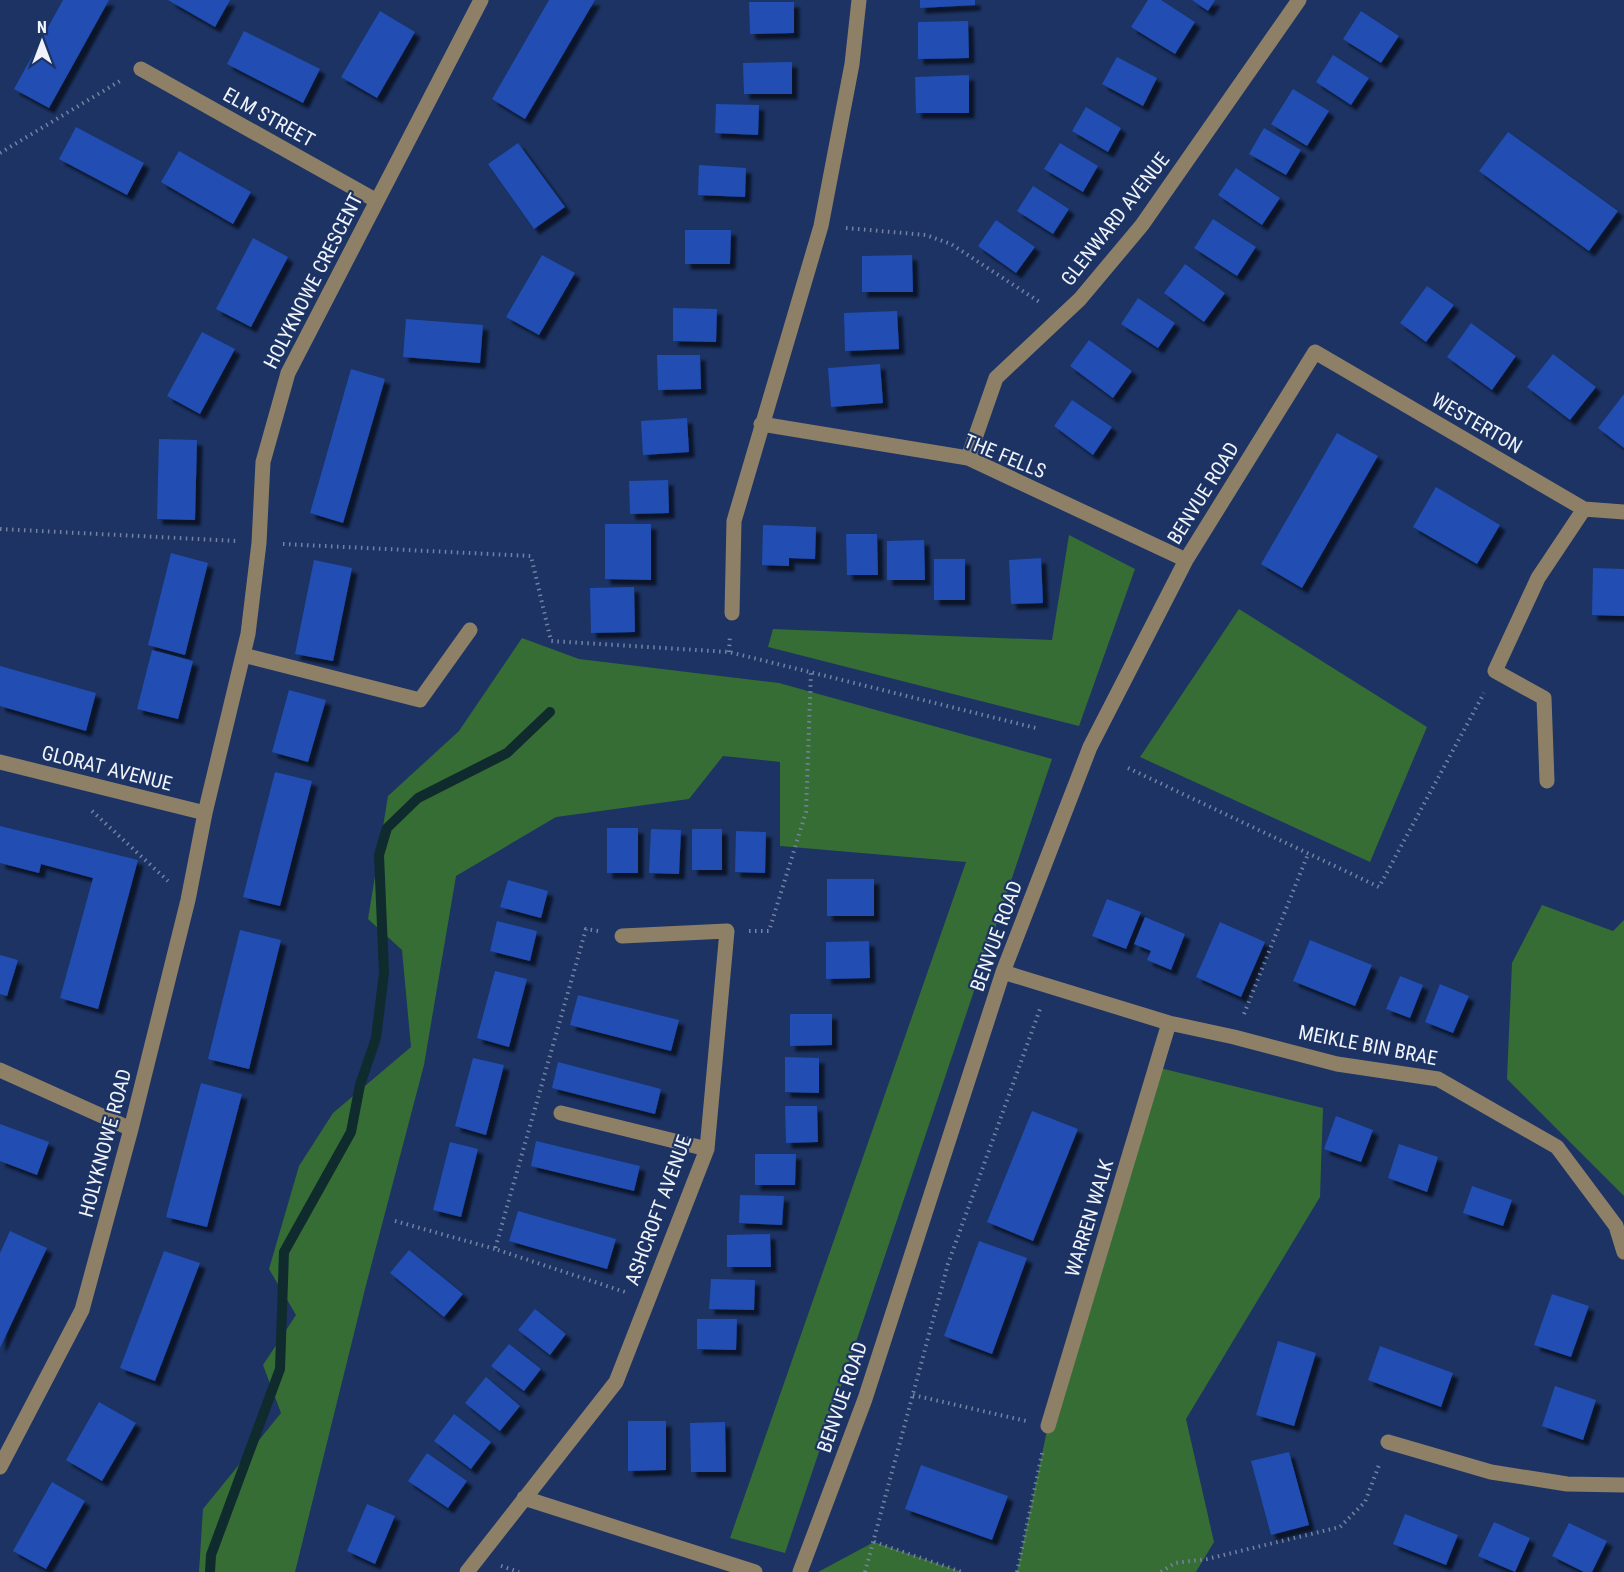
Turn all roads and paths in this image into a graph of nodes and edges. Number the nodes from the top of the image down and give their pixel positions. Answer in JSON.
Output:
{"nodes":[{"id":1,"x":482,"y":0,"type":"edge"},
{"id":2,"x":859,"y":0,"type":"edge"},
{"id":3,"x":1299,"y":0,"type":"edge"},
{"id":4,"x":141,"y":69,"type":"joint"},
{"id":5,"x":0,"y":153,"type":"edge"},
{"id":6,"x":377,"y":201,"type":"junction"},
{"id":7,"x":821,"y":226,"type":"junction"},
{"id":8,"x":1062,"y":316,"type":"junction"},
{"id":9,"x":1315,"y":352,"type":"joint"},
{"id":10,"x":761,"y":424,"type":"junction"},
{"id":11,"x":968,"y":459,"type":"junction"},
{"id":12,"x":1584,"y":509,"type":"junction"},
{"id":13,"x":1624,"y":512,"type":"edge"},
{"id":14,"x":0,"y":529,"type":"edge"},
{"id":15,"x":259,"y":543,"type":"junction"},
{"id":16,"x":1186,"y":560,"type":"junction"},
{"id":17,"x":732,"y":613,"type":"dead end"},
{"id":18,"x":470,"y":630,"type":"dead end"},
{"id":19,"x":243,"y":655,"type":"junction"},
{"id":20,"x":1495,"y":671,"type":"junction"},
{"id":21,"x":811,"y":672,"type":"junction"},
{"id":22,"x":1036,"y":728,"type":"dead end"},
{"id":23,"x":0,"y":762,"type":"edge"},
{"id":24,"x":1128,"y":768,"type":"dead end"},
{"id":25,"x":1547,"y":780,"type":"dead end"},
{"id":26,"x":89,"y":808,"type":"dead end"},
{"id":27,"x":204,"y":813,"type":"junction"},
{"id":28,"x":1308,"y":854,"type":"junction"},
{"id":29,"x":188,"y":900,"type":"junction"},
{"id":30,"x":727,"y":931,"type":"junction"},
{"id":31,"x":622,"y":936,"type":"dead end"},
{"id":32,"x":1003,"y":972,"type":"junction"},
{"id":33,"x":1048,"y":986,"type":"junction"},
{"id":34,"x":1169,"y":1023,"type":"junction"},
{"id":35,"x":1234,"y":1037,"type":"junction"},
{"id":36,"x":0,"y":1070,"type":"edge"},
{"id":37,"x":561,"y":1113,"type":"dead end"},
{"id":38,"x":131,"y":1129,"type":"junction"},
{"id":39,"x":707,"y":1149,"type":"junction"},
{"id":40,"x":395,"y":1221,"type":"dead end"},
{"id":41,"x":495,"y":1249,"type":"dead end"},
{"id":42,"x":1624,"y":1252,"type":"edge"},
{"id":43,"x":913,"y":1395,"type":"junction"},
{"id":44,"x":1048,"y":1426,"type":"junction"},
{"id":45,"x":1388,"y":1442,"type":"joint"},
{"id":46,"x":0,"y":1467,"type":"edge"},
{"id":47,"x":1624,"y":1485,"type":"edge"},
{"id":48,"x":524,"y":1498,"type":"junction"},
{"id":49,"x":874,"y":1542,"type":"junction"},
{"id":50,"x":467,"y":1572,"type":"edge"},
{"id":51,"x":755,"y":1572,"type":"edge"},
{"id":52,"x":800,"y":1572,"type":"edge"},
{"id":53,"x":865,"y":1572,"type":"edge"},
{"id":54,"x":962,"y":1572,"type":"edge"},
{"id":55,"x":1017,"y":1572,"type":"edge"},
{"id":56,"x":1161,"y":1572,"type":"edge"}],
"edges":[{"from":1,"to":6,"type":"street","name":"HOLYKNOWE CRESCENT"},
{"from":2,"to":7,"type":"street"},
{"from":3,"to":8,"type":"street","name":"GLENWARD AVENUE"},
{"from":4,"to":5,"type":"path"},
{"from":4,"to":6,"type":"street","name":"ELM STREET"},
{"from":6,"to":15,"type":"street","name":"HOLYKNOWE CRESCENT"},
{"from":7,"to":8,"type":"path"},
{"from":7,"to":10,"type":"street"},
{"from":8,"to":11,"type":"street","name":"GLENWARD AVENUE"},
{"from":9,"to":12,"type":"street","name":"WESTERTON"},
{"from":9,"to":16,"type":"street","name":"BENVUE ROAD"},
{"from":10,"to":11,"type":"street","name":"THE FELLS"},
{"from":10,"to":17,"type":"street"},
{"from":11,"to":16,"type":"street","name":"THE FELLS"},
{"from":12,"to":13,"type":"street","name":"WESTERTON"},
{"from":12,"to":20,"type":"street"},
{"from":14,"to":15,"type":"path"},
{"from":15,"to":19,"type":"street","name":"HOLYKNOWE CRESCENT"},
{"from":15,"to":21,"type":"path"},
{"from":16,"to":32,"type":"street","name":"BENVUE ROAD"},
{"from":18,"to":19,"type":"street"},
{"from":19,"to":27,"type":"street","name":"HOLYKNOWE CRESCENT"},
{"from":20,"to":25,"type":"street"},
{"from":20,"to":28,"type":"path"},
{"from":21,"to":22,"type":"path"},
{"from":21,"to":30,"type":"path"},
{"from":23,"to":27,"type":"street","name":"GLORAT AVENUE"},
{"from":24,"to":28,"type":"path"},
{"from":26,"to":29,"type":"path"},
{"from":27,"to":29,"type":"street","name":"HOLYKNOWE ROAD"},
{"from":28,"to":35,"type":"path"},
{"from":29,"to":38,"type":"street","name":"HOLYKNOWE ROAD"},
{"from":30,"to":31,"type":"street"},
{"from":30,"to":39,"type":"street","name":"ASHCROFT AVENUE"},
{"from":32,"to":33,"type":"street","name":"MEIKLE BIN BRAE"},
{"from":32,"to":52,"type":"street","name":"BENVUE ROAD"},
{"from":33,"to":34,"type":"street","name":"MEIKLE BIN BRAE"},
{"from":33,"to":43,"type":"path"},
{"from":34,"to":35,"type":"street","name":"MEIKLE BIN BRAE"},
{"from":34,"to":44,"type":"street","name":"WARREN WALK"},
{"from":35,"to":42,"type":"street","name":"MEIKLE BIN BRAE"},
{"from":36,"to":38,"type":"street"},
{"from":37,"to":39,"type":"street"},
{"from":38,"to":46,"type":"street","name":"HOLYKNOWE ROAD"},
{"from":39,"to":48,"type":"street","name":"ASHCROFT AVENUE"},
{"from":40,"to":41,"type":"path"},
{"from":43,"to":44,"type":"path"},
{"from":43,"to":49,"type":"path"},
{"from":44,"to":55,"type":"path"},
{"from":45,"to":47,"type":"street"},
{"from":45,"to":56,"type":"path"},
{"from":48,"to":50,"type":"street","name":"ASHCROFT AVENUE"},
{"from":48,"to":51,"type":"street"},
{"from":49,"to":53,"type":"path"},
{"from":49,"to":54,"type":"path"}]}
